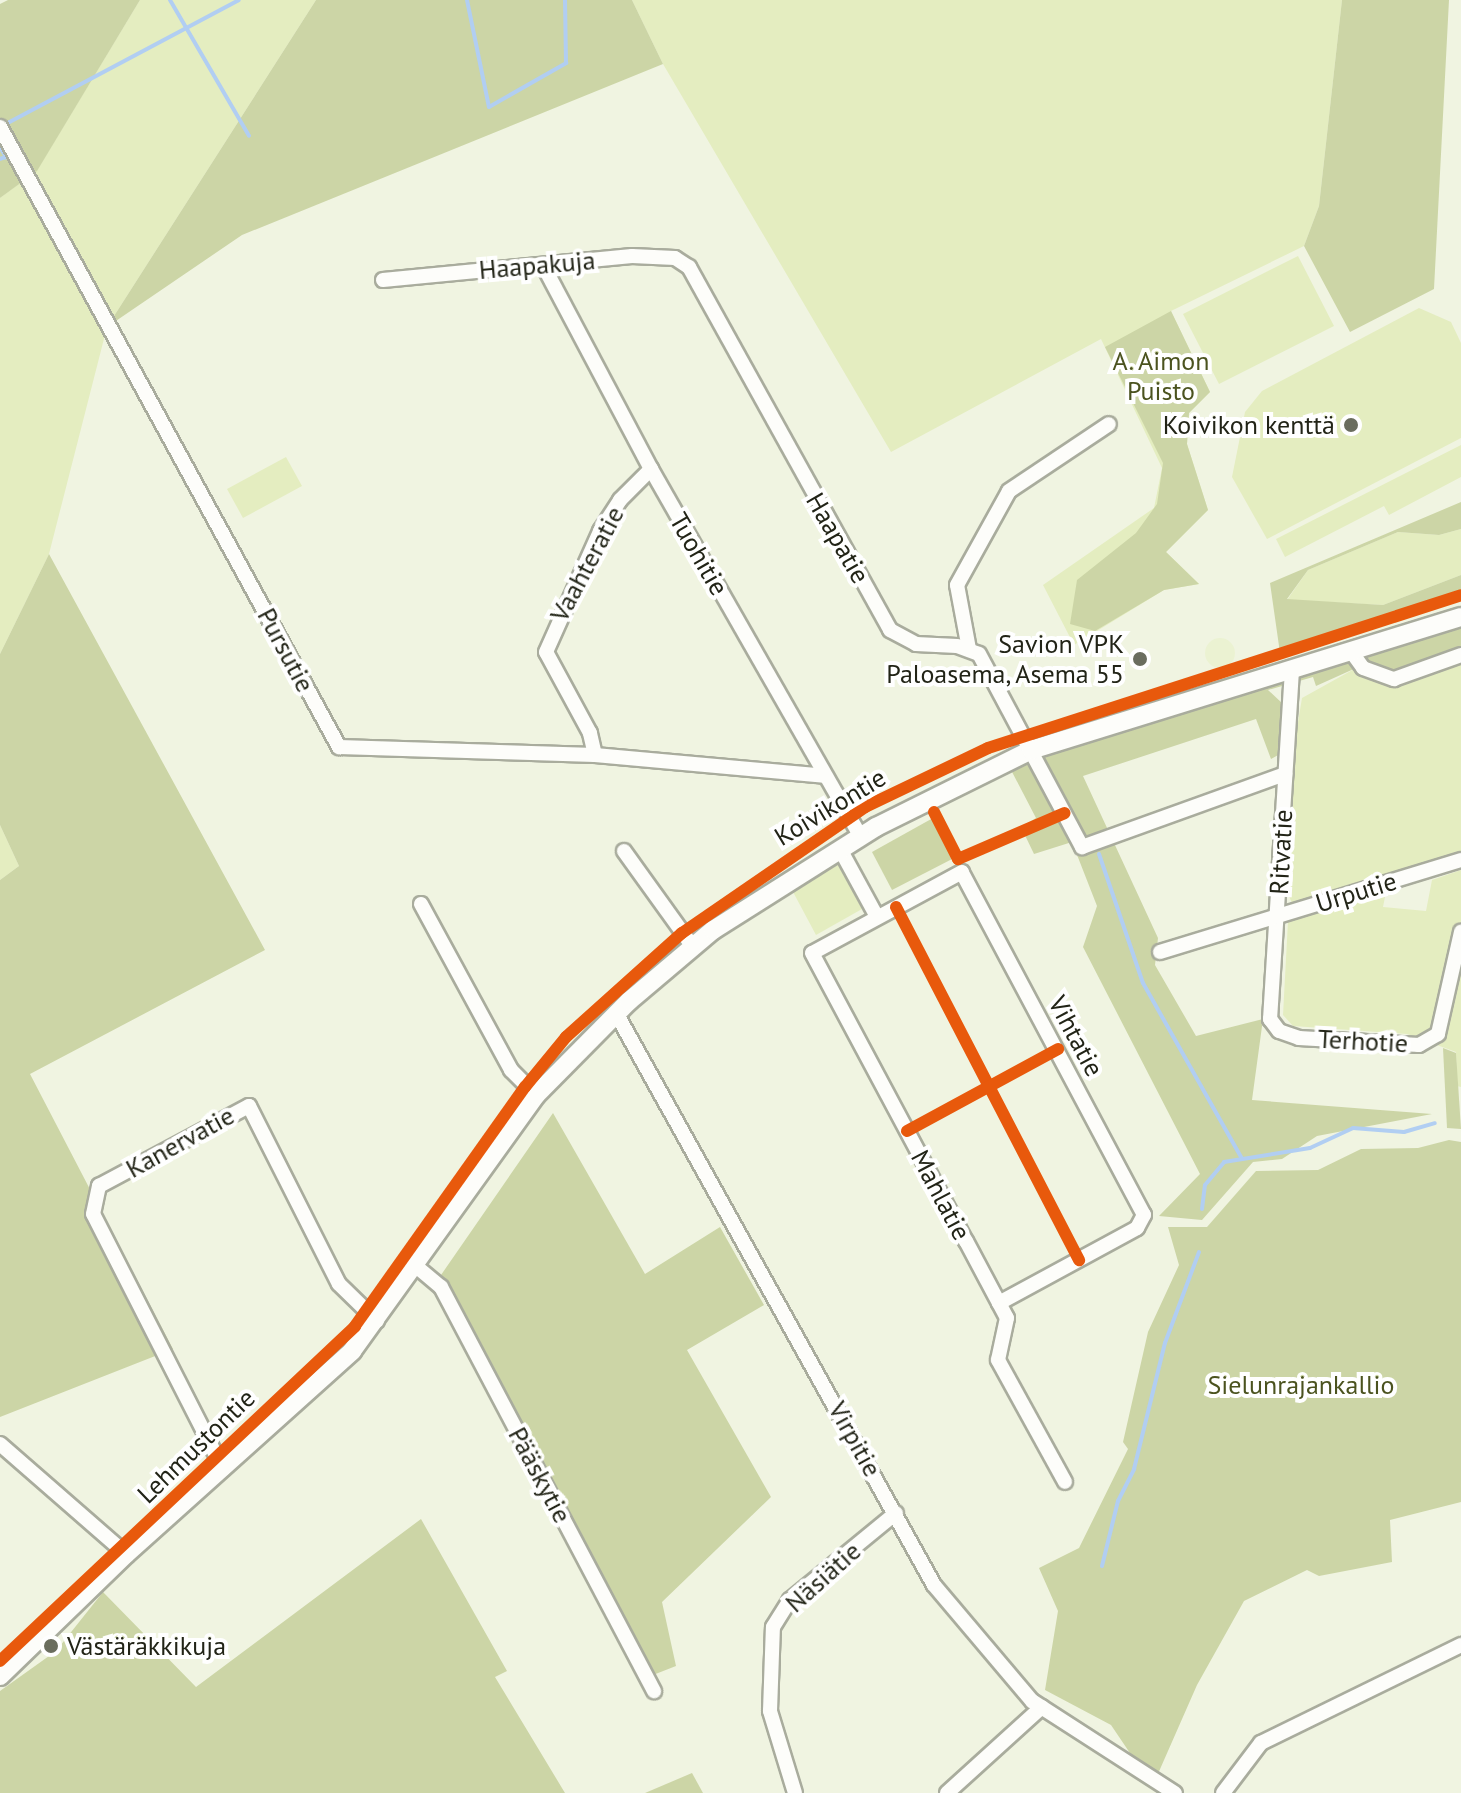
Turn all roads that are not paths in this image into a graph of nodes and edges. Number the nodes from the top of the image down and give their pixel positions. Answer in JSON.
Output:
{"nodes":[{"id":1,"x":0,"y":127,"type":"edge"},
{"id":2,"x":544,"y":267,"type":"junction"},
{"id":3,"x":689,"y":267,"type":"joint"},
{"id":4,"x":383,"y":280,"type":"dead end"},
{"id":5,"x":1109,"y":424,"type":"dead end"},
{"id":6,"x":651,"y":469,"type":"junction"},
{"id":7,"x":1461,"y":617,"type":"edge"},
{"id":8,"x":969,"y":649,"type":"junction"},
{"id":9,"x":1353,"y":654,"type":"junction"},
{"id":10,"x":1461,"y":655,"type":"edge"},
{"id":11,"x":1292,"y":670,"type":"junction"},
{"id":12,"x":1031,"y":750,"type":"junction"},
{"id":13,"x":595,"y":755,"type":"junction"},
{"id":14,"x":1285,"y":774,"type":"junction"},
{"id":15,"x":824,"y":776,"type":"junction"},
{"id":16,"x":860,"y":836,"type":"junction"},
{"id":17,"x":840,"y":849,"type":"junction"},
{"id":18,"x":624,"y":851,"type":"dead end"},
{"id":19,"x":1461,"y":860,"type":"edge"},
{"id":20,"x":421,"y":904,"type":"dead end"},
{"id":21,"x":896,"y":907,"type":"joint"},
{"id":22,"x":1279,"y":915,"type":"junction"},
{"id":23,"x":877,"y":917,"type":"junction"},
{"id":24,"x":1461,"y":932,"type":"edge"},
{"id":25,"x":693,"y":947,"type":"junction"},
{"id":26,"x":1160,"y":952,"type":"dead end"},
{"id":27,"x":616,"y":1013,"type":"junction"},
{"id":28,"x":1279,"y":1031,"type":"joint"},
{"id":29,"x":536,"y":1095,"type":"junction"},
{"id":30,"x":417,"y":1267,"type":"junction"},
{"id":31,"x":999,"y":1303,"type":"junction"},
{"id":32,"x":377,"y":1321,"type":"junction"},
{"id":33,"x":0,"y":1444,"type":"edge"},
{"id":34,"x":223,"y":1469,"type":"junction"},
{"id":35,"x":1065,"y":1482,"type":"dead end"},
{"id":36,"x":896,"y":1513,"type":"junction"},
{"id":37,"x":126,"y":1554,"type":"junction"},
{"id":38,"x":1461,"y":1645,"type":"edge"},
{"id":39,"x":0,"y":1676,"type":"edge"},
{"id":40,"x":654,"y":1691,"type":"dead end"},
{"id":41,"x":1042,"y":1707,"type":"junction"},
{"id":42,"x":795,"y":1793,"type":"edge"},
{"id":43,"x":947,"y":1793,"type":"edge"},
{"id":44,"x":1175,"y":1793,"type":"edge"},
{"id":45,"x":1223,"y":1793,"type":"edge"}],
"edges":[{"from":1,"to":13,"type":"street","name":"Pursutie"},
{"from":2,"to":3,"type":"street","name":"Haapakuja"},
{"from":2,"to":4,"type":"street","name":"Haapakuja"},
{"from":2,"to":6,"type":"street","name":"Tuohitie"},
{"from":3,"to":8,"type":"street","name":"Haapatie"},
{"from":5,"to":8,"type":"street"},
{"from":6,"to":13,"type":"street","name":"Vaahteratie"},
{"from":6,"to":15,"type":"street","name":"Tuohitie"},
{"from":7,"to":9,"type":"main road","name":"Koivikontie"},
{"from":8,"to":12,"type":"street"},
{"from":9,"to":10,"type":"street"},
{"from":9,"to":11,"type":"main road","name":"Koivikontie"},
{"from":11,"to":12,"type":"main road","name":"Koivikontie"},
{"from":11,"to":14,"type":"street","name":"Ritvatie"},
{"from":12,"to":14,"type":"street"},
{"from":12,"to":16,"type":"main road","name":"Koivikontie"},
{"from":13,"to":15,"type":"street","name":"Pursutie"},
{"from":14,"to":22,"type":"street","name":"Ritvatie"},
{"from":15,"to":16,"type":"street","name":"Tuohitie"},
{"from":16,"to":17,"type":"main road","name":"Koivikontie"},
{"from":17,"to":23,"type":"street"},
{"from":17,"to":25,"type":"main road","name":"Koivikontie"},
{"from":18,"to":25,"type":"street"},
{"from":19,"to":22,"type":"street","name":"Urputie"},
{"from":20,"to":29,"type":"street"},
{"from":21,"to":23,"type":"street","name":"Mahlatie"},
{"from":21,"to":31,"type":"street","name":"Vihtatie"},
{"from":22,"to":26,"type":"street","name":"Urputie"},
{"from":22,"to":28,"type":"street","name":"Ritvatie"},
{"from":23,"to":31,"type":"street","name":"Mahlatie"},
{"from":24,"to":28,"type":"street","name":"Terhotie"},
{"from":25,"to":27,"type":"main road","name":"Koivikontie"},
{"from":27,"to":29,"type":"main road","name":"Koivikontie"},
{"from":27,"to":36,"type":"street","name":"Virpitie"},
{"from":29,"to":30,"type":"main road","name":"Koivikontie"},
{"from":30,"to":32,"type":"main road","name":"Lehmustontie"},
{"from":30,"to":40,"type":"street","name":"Pääskytie"},
{"from":31,"to":35,"type":"street","name":"Mahlatie"},
{"from":32,"to":34,"type":"main road","name":"Lehmustontie"},
{"from":32,"to":34,"type":"street","name":"Kanervatie"},
{"from":33,"to":37,"type":"street"},
{"from":34,"to":37,"type":"main road","name":"Lehmustontie"},
{"from":36,"to":41,"type":"street","name":"Virpitie"},
{"from":36,"to":42,"type":"street","name":"Näsiätie"},
{"from":37,"to":39,"type":"main road","name":"Lehmustontie"},
{"from":38,"to":45,"type":"street"},
{"from":41,"to":43,"type":"street"},
{"from":41,"to":44,"type":"street","name":"Virpitie"}]}
